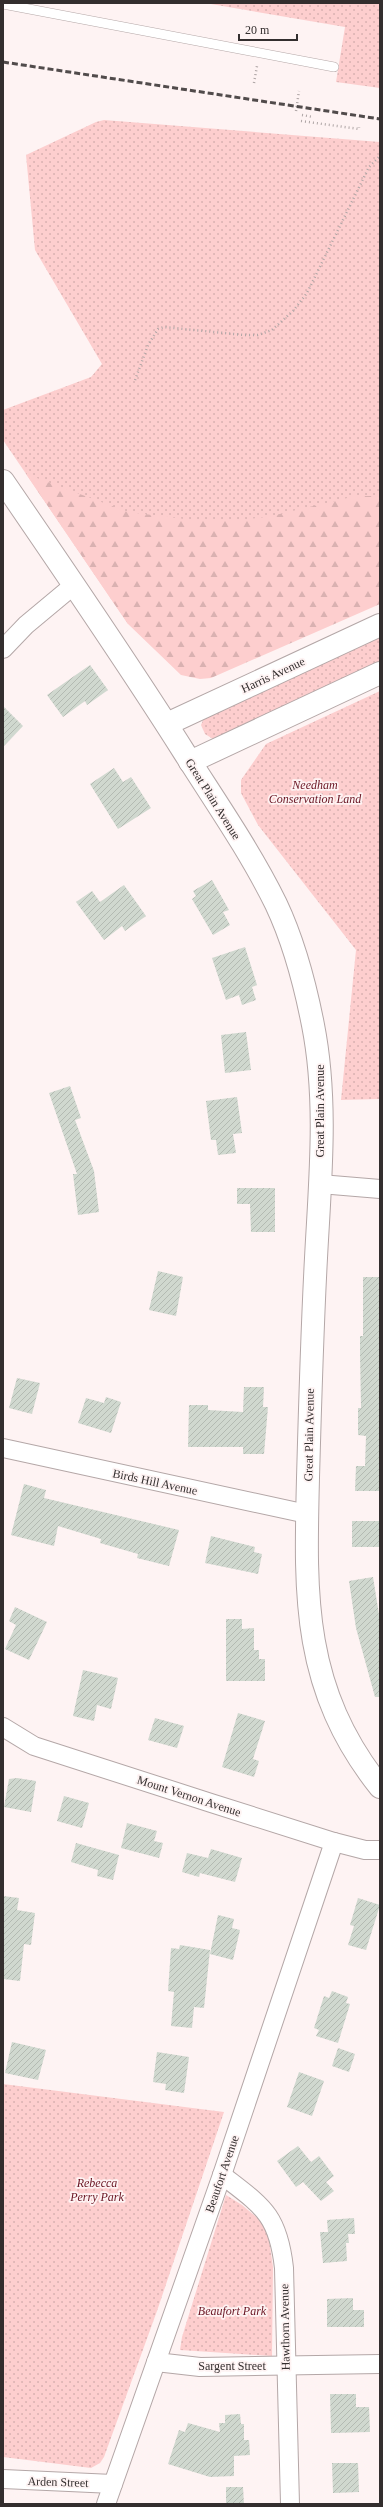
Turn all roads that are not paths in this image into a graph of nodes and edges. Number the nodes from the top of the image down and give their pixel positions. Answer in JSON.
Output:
{"nodes":[{"id":1,"x":3,"y":4,"type":"edge"},
{"id":2,"x":334,"y":67,"type":"dead end"},
{"id":3,"x":3,"y":481,"type":"edge"},
{"id":4,"x":74,"y":585,"type":"junction"},
{"id":5,"x":380,"y":626,"type":"edge"},
{"id":6,"x":3,"y":649,"type":"edge"},
{"id":7,"x":380,"y":674,"type":"edge"},
{"id":8,"x":167,"y":724,"type":"junction"},
{"id":9,"x":190,"y":762,"type":"junction"},
{"id":10,"x":320,"y":1184,"type":"junction"},
{"id":11,"x":380,"y":1189,"type":"edge"},
{"id":12,"x":3,"y":1448,"type":"edge"},
{"id":13,"x":307,"y":1514,"type":"junction"},
{"id":14,"x":3,"y":1727,"type":"edge"},
{"id":15,"x":380,"y":1787,"type":"edge"},
{"id":16,"x":334,"y":1842,"type":"junction"},
{"id":17,"x":380,"y":1850,"type":"edge"},
{"id":18,"x":222,"y":2175,"type":"junction"},
{"id":19,"x":156,"y":2362,"type":"junction"},
{"id":20,"x":380,"y":2364,"type":"edge"},
{"id":21,"x":286,"y":2366,"type":"junction"},
{"id":22,"x":3,"y":2479,"type":"edge"},
{"id":23,"x":113,"y":2484,"type":"junction"},
{"id":24,"x":106,"y":2504,"type":"edge"},
{"id":25,"x":290,"y":2504,"type":"edge"}],
"edges":[{"from":1,"to":2,"type":"lane"},
{"from":3,"to":4,"type":"main road","name":"Great Plain Avenue"},
{"from":4,"to":6,"type":"street"},
{"from":4,"to":8,"type":"main road","name":"Great Plain Avenue"},
{"from":5,"to":8,"type":"main road","name":"Harris Avenue"},
{"from":7,"to":9,"type":"main road"},
{"from":8,"to":9,"type":"main road","name":"Great Plain Avenue"},
{"from":9,"to":10,"type":"main road","name":"Great Plain Avenue"},
{"from":10,"to":11,"type":"street"},
{"from":10,"to":13,"type":"main road","name":"Great Plain Avenue"},
{"from":12,"to":13,"type":"street","name":"Birds Hill Avenue"},
{"from":13,"to":15,"type":"main road","name":"Great Plain Avenue"},
{"from":14,"to":16,"type":"street","name":"Mount Vernon Avenue"},
{"from":16,"to":17,"type":"street","name":"Mount Vernon Avenue"},
{"from":16,"to":18,"type":"street","name":"Beaufort Avenue"},
{"from":18,"to":19,"type":"street","name":"Beaufort Avenue"},
{"from":18,"to":21,"type":"street","name":"Hawthorn Avenue"},
{"from":19,"to":21,"type":"street","name":"Sargent Street"},
{"from":19,"to":23,"type":"street","name":"Beaufort Avenue"},
{"from":20,"to":21,"type":"street","name":"Sargent Street"},
{"from":21,"to":25,"type":"street","name":"Hawthorn Avenue"},
{"from":22,"to":23,"type":"street","name":"Arden Street"},
{"from":23,"to":24,"type":"street","name":"Beaufort Avenue"}]}
